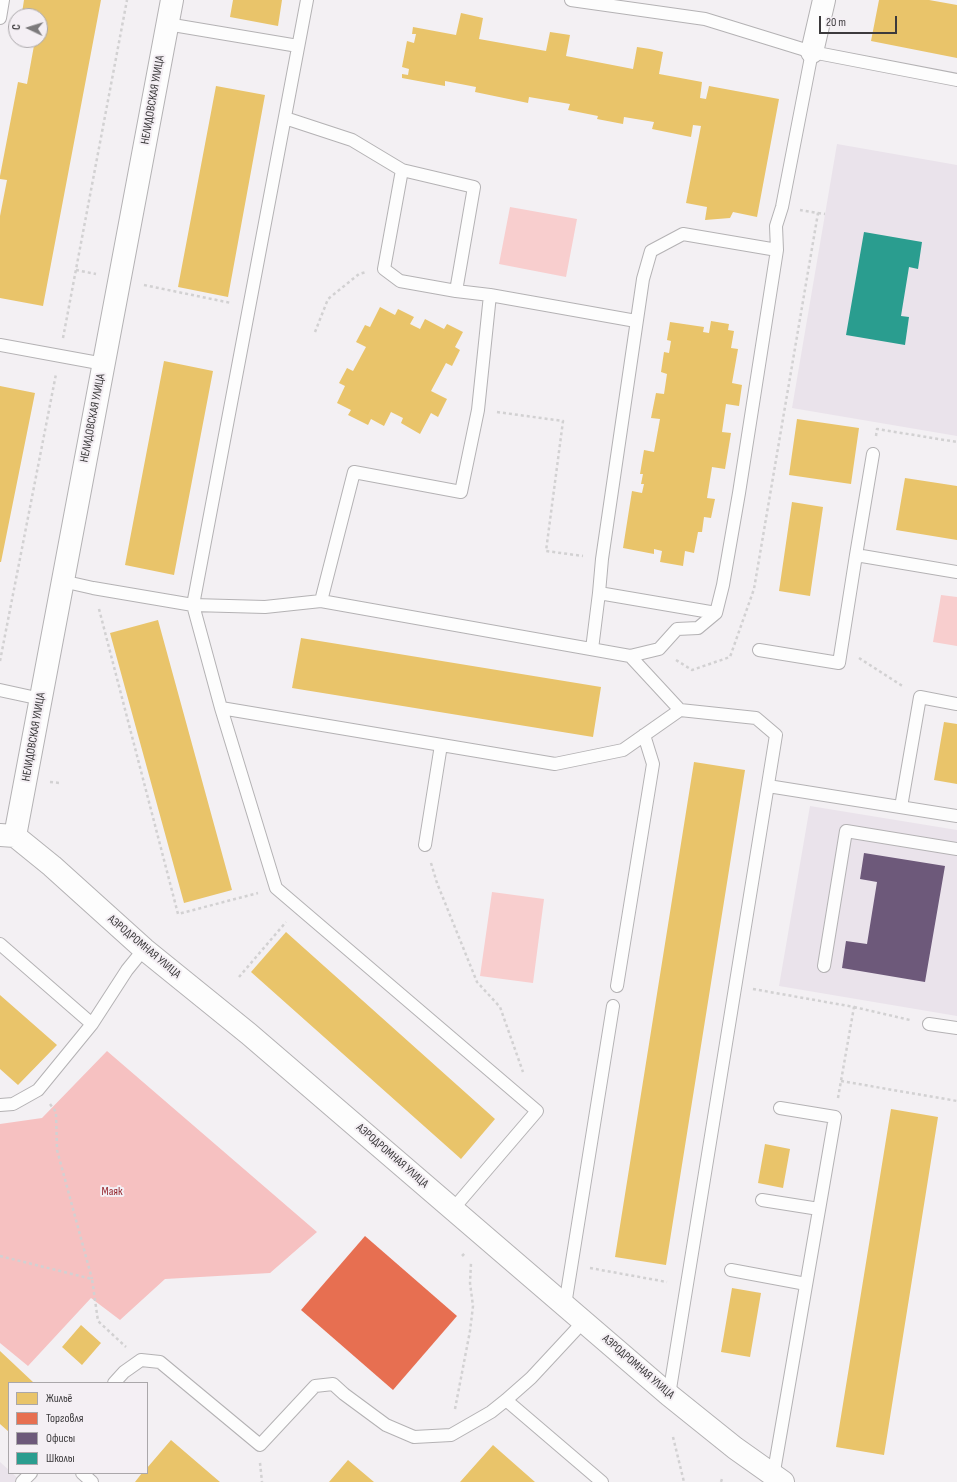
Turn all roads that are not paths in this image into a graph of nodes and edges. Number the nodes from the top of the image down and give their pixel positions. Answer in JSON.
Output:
{"nodes":[{"id":1,"x":3,"y":0,"type":"edge"},
{"id":2,"x":172,"y":0,"type":"edge"},
{"id":3,"x":307,"y":0,"type":"edge"},
{"id":4,"x":571,"y":0,"type":"edge"},
{"id":5,"x":824,"y":0,"type":"edge"},
{"id":6,"x":0,"y":18,"type":"edge"},
{"id":7,"x":167,"y":24,"type":"junction"},
{"id":8,"x":298,"y":46,"type":"junction"},
{"id":9,"x":812,"y":52,"type":"junction"},
{"id":10,"x":957,"y":80,"type":"edge"},
{"id":11,"x":285,"y":118,"type":"junction"},
{"id":12,"x":402,"y":170,"type":"junction"},
{"id":13,"x":777,"y":250,"type":"junction"},
{"id":14,"x":456,"y":291,"type":"junction"},
{"id":15,"x":490,"y":295,"type":"junction"},
{"id":16,"x":636,"y":321,"type":"junction"},
{"id":17,"x":0,"y":345,"type":"edge"},
{"id":18,"x":104,"y":364,"type":"junction"},
{"id":19,"x":873,"y":454,"type":"road end"},
{"id":20,"x":856,"y":555,"type":"junction"},
{"id":21,"x":957,"y":572,"type":"edge"},
{"id":22,"x":62,"y":581,"type":"junction"},
{"id":23,"x":599,"y":593,"type":"junction"},
{"id":24,"x":321,"y":601,"type":"junction"},
{"id":25,"x":193,"y":605,"type":"junction"},
{"id":26,"x":716,"y":613,"type":"junction"},
{"id":27,"x":592,"y":650,"type":"junction"},
{"id":28,"x":759,"y":650,"type":"dead end"},
{"id":29,"x":630,"y":656,"type":"junction"},
{"id":30,"x":0,"y":690,"type":"edge"},
{"id":31,"x":41,"y":699,"type":"junction"},
{"id":32,"x":957,"y":704,"type":"edge"},
{"id":33,"x":221,"y":708,"type":"junction"},
{"id":34,"x":680,"y":710,"type":"junction"},
{"id":35,"x":644,"y":735,"type":"junction"},
{"id":36,"x":441,"y":744,"type":"junction"},
{"id":37,"x":768,"y":786,"type":"junction"},
{"id":38,"x":901,"y":807,"type":"junction"},
{"id":39,"x":957,"y":816,"type":"edge"},
{"id":40,"x":7,"y":836,"type":"edge"},
{"id":41,"x":425,"y":845,"type":"road end"},
{"id":42,"x":957,"y":849,"type":"edge"},
{"id":43,"x":0,"y":944,"type":"edge"},
{"id":44,"x":144,"y":949,"type":"junction"},
{"id":45,"x":824,"y":966,"type":"dead end"},
{"id":46,"x":616,"y":986,"type":"dead end"},
{"id":47,"x":613,"y":1006,"type":"dead end"},
{"id":48,"x":92,"y":1024,"type":"junction"},
{"id":49,"x":929,"y":1024,"type":"road end"},
{"id":50,"x":957,"y":1028,"type":"edge"},
{"id":51,"x":0,"y":1105,"type":"edge"},
{"id":52,"x":780,"y":1108,"type":"dead end"},
{"id":53,"x":762,"y":1200,"type":"dead end"},
{"id":54,"x":453,"y":1209,"type":"junction"},
{"id":55,"x":819,"y":1209,"type":"junction"},
{"id":56,"x":731,"y":1270,"type":"dead end"},
{"id":57,"x":806,"y":1284,"type":"junction"},
{"id":58,"x":565,"y":1305,"type":"junction"},
{"id":59,"x":584,"y":1321,"type":"junction"},
{"id":60,"x":115,"y":1382,"type":"edge"},
{"id":61,"x":669,"y":1395,"type":"junction"},
{"id":62,"x":506,"y":1400,"type":"junction"},
{"id":63,"x":30,"y":1474,"type":"edge"},
{"id":64,"x":83,"y":1474,"type":"edge"},
{"id":65,"x":774,"y":1480,"type":"edge"},
{"id":66,"x":22,"y":1482,"type":"edge"},
{"id":67,"x":92,"y":1482,"type":"edge"},
{"id":68,"x":602,"y":1482,"type":"edge"}],
"edges":[{"from":1,"to":6,"type":"lane"},
{"from":2,"to":7,"type":"street","name":"НЕЛИДОВСКАЯ УЛИЦА"},
{"from":3,"to":8,"type":"lane"},
{"from":4,"to":9,"type":"lane"},
{"from":5,"to":9,"type":"street"},
{"from":7,"to":8,"type":"lane"},
{"from":7,"to":18,"type":"street","name":"НЕЛИДОВСКАЯ УЛИЦА"},
{"from":8,"to":11,"type":"lane"},
{"from":9,"to":10,"type":"lane"},
{"from":9,"to":13,"type":"lane"},
{"from":11,"to":12,"type":"lane"},
{"from":11,"to":25,"type":"lane"},
{"from":12,"to":14,"type":"lane"},
{"from":12,"to":14,"type":"lane"},
{"from":13,"to":16,"type":"lane"},
{"from":13,"to":26,"type":"lane"},
{"from":14,"to":15,"type":"lane"},
{"from":15,"to":16,"type":"lane"},
{"from":15,"to":24,"type":"lane"},
{"from":16,"to":23,"type":"lane"},
{"from":17,"to":18,"type":"lane"},
{"from":18,"to":22,"type":"street","name":"НЕЛИДОВСКАЯ УЛИЦА"},
{"from":19,"to":20,"type":"lane"},
{"from":20,"to":21,"type":"lane"},
{"from":20,"to":28,"type":"lane"},
{"from":22,"to":25,"type":"lane"},
{"from":22,"to":31,"type":"street","name":"НЕЛИДОВСКАЯ УЛИЦА"},
{"from":23,"to":26,"type":"lane"},
{"from":23,"to":27,"type":"lane"},
{"from":24,"to":25,"type":"lane"},
{"from":24,"to":27,"type":"lane"},
{"from":25,"to":33,"type":"lane"},
{"from":26,"to":29,"type":"lane"},
{"from":27,"to":29,"type":"lane"},
{"from":29,"to":34,"type":"lane"},
{"from":30,"to":31,"type":"lane"},
{"from":31,"to":40,"type":"street","name":"НЕЛИДОВСКАЯ УЛИЦА"},
{"from":32,"to":38,"type":"lane"},
{"from":33,"to":36,"type":"lane"},
{"from":33,"to":54,"type":"lane"},
{"from":34,"to":35,"type":"lane"},
{"from":34,"to":37,"type":"lane"},
{"from":35,"to":36,"type":"lane"},
{"from":35,"to":46,"type":"lane"},
{"from":36,"to":41,"type":"lane"},
{"from":37,"to":38,"type":"lane"},
{"from":37,"to":61,"type":"lane"},
{"from":38,"to":39,"type":"lane"},
{"from":40,"to":44,"type":"street","name":"АЭРОДРОМНАЯ УЛИЦА"},
{"from":42,"to":45,"type":"lane"},
{"from":43,"to":48,"type":"lane"},
{"from":44,"to":48,"type":"lane"},
{"from":44,"to":54,"type":"street","name":"АЭРОДРОМНАЯ УЛИЦА"},
{"from":47,"to":58,"type":"lane"},
{"from":48,"to":51,"type":"lane"},
{"from":49,"to":50,"type":"lane"},
{"from":52,"to":55,"type":"lane"},
{"from":53,"to":55,"type":"lane"},
{"from":54,"to":58,"type":"street","name":"АЭРОДРОМНАЯ УЛИЦА"},
{"from":55,"to":57,"type":"lane"},
{"from":56,"to":57,"type":"lane"},
{"from":57,"to":65,"type":"lane"},
{"from":58,"to":59,"type":"street","name":"АЭРОДРОМНАЯ УЛИЦА"},
{"from":59,"to":61,"type":"street","name":"АЭРОДРОМНАЯ УЛИЦА"},
{"from":59,"to":62,"type":"lane"},
{"from":60,"to":62,"type":"lane"},
{"from":61,"to":65,"type":"street","name":"АЭРОДРОМНАЯ УЛИЦА"},
{"from":62,"to":68,"type":"lane"},
{"from":63,"to":66,"type":"lane"},
{"from":64,"to":67,"type":"lane"}]}
